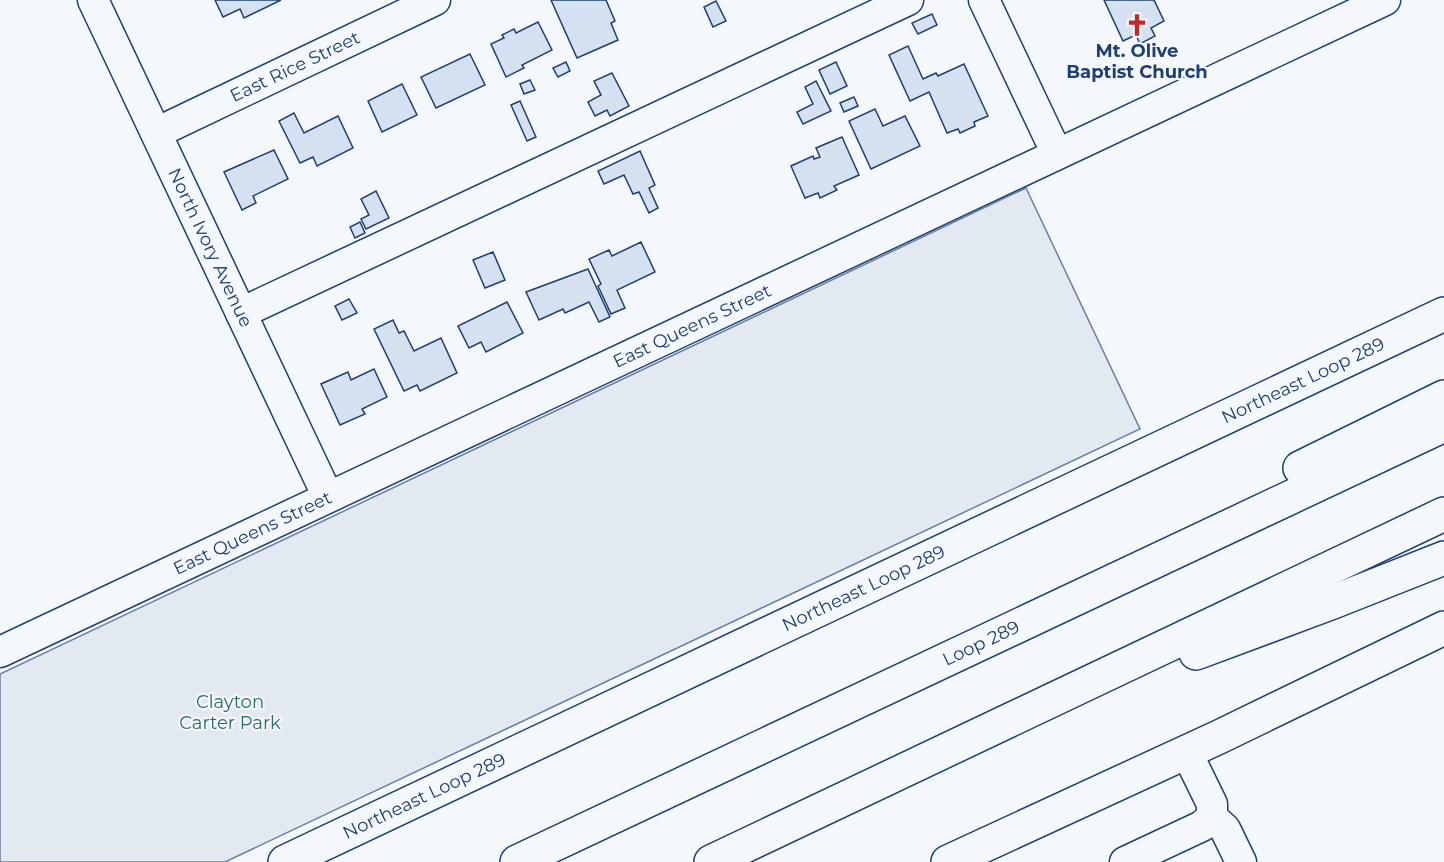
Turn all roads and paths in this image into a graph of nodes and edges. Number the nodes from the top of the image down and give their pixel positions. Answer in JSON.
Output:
{"nodes":[{"id":1,"x":93,"y":0,"type":"edge"},
{"id":2,"x":435,"y":0,"type":"edge"},
{"id":3,"x":908,"y":0,"type":"edge"},
{"id":4,"x":984,"y":0,"type":"edge"},
{"id":5,"x":1385,"y":0,"type":"edge"},
{"id":6,"x":156,"y":133,"type":"junction"},
{"id":7,"x":1057,"y":154,"type":"junction"},
{"id":8,"x":241,"y":313,"type":"junction"},
{"id":9,"x":1444,"y":314,"type":"edge"},
{"id":10,"x":1444,"y":398,"type":"edge"},
{"id":11,"x":1444,"y":425,"type":"edge"},
{"id":12,"x":328,"y":497,"type":"junction"},
{"id":13,"x":1444,"y":514,"type":"edge"},
{"id":14,"x":1444,"y":558,"type":"edge"},
{"id":15,"x":1444,"y":628,"type":"edge"},
{"id":16,"x":0,"y":652,"type":"edge"},
{"id":17,"x":936,"y":664,"type":"junction"},
{"id":18,"x":1001,"y":725,"type":"junction"},
{"id":19,"x":1186,"y":753,"type":"junction"},
{"id":20,"x":1212,"y":817,"type":"junction"},
{"id":21,"x":991,"y":853,"type":"edge"},
{"id":22,"x":285,"y":862,"type":"edge"},
{"id":23,"x":517,"y":862,"type":"edge"},
{"id":24,"x":711,"y":862,"type":"edge"},
{"id":25,"x":948,"y":862,"type":"edge"},
{"id":26,"x":1125,"y":862,"type":"edge"},
{"id":27,"x":1241,"y":862,"type":"edge"}],
"edges":[{"from":1,"to":6,"type":"street","name":"North Ivory Avenue"},
{"from":2,"to":6,"type":"street","name":"East Rice Street"},
{"from":3,"to":8,"type":"street"},
{"from":4,"to":7,"type":"street"},
{"from":5,"to":7,"type":"street","name":"East Queens Street"},
{"from":6,"to":8,"type":"street","name":"North Ivory Avenue"},
{"from":7,"to":12,"type":"street","name":"East Queens Street"},
{"from":8,"to":12,"type":"street","name":"North Ivory Avenue"},
{"from":9,"to":22,"type":"main road","name":"Northeast Loop 289"},
{"from":10,"to":17,"type":"main road"},
{"from":11,"to":17,"type":"main road","name":"Loop 289"},
{"from":12,"to":16,"type":"street","name":"East Queens Street"},
{"from":13,"to":18,"type":"main road"},
{"from":14,"to":18,"type":"main road"},
{"from":15,"to":19,"type":"main road"},
{"from":17,"to":23,"type":"main road","name":"Loop 289"},
{"from":18,"to":24,"type":"main road"},
{"from":19,"to":20,"type":"street"},
{"from":19,"to":21,"type":"main road"},
{"from":20,"to":26,"type":"street"},
{"from":20,"to":27,"type":"street"},
{"from":21,"to":25,"type":"main road"}]}
